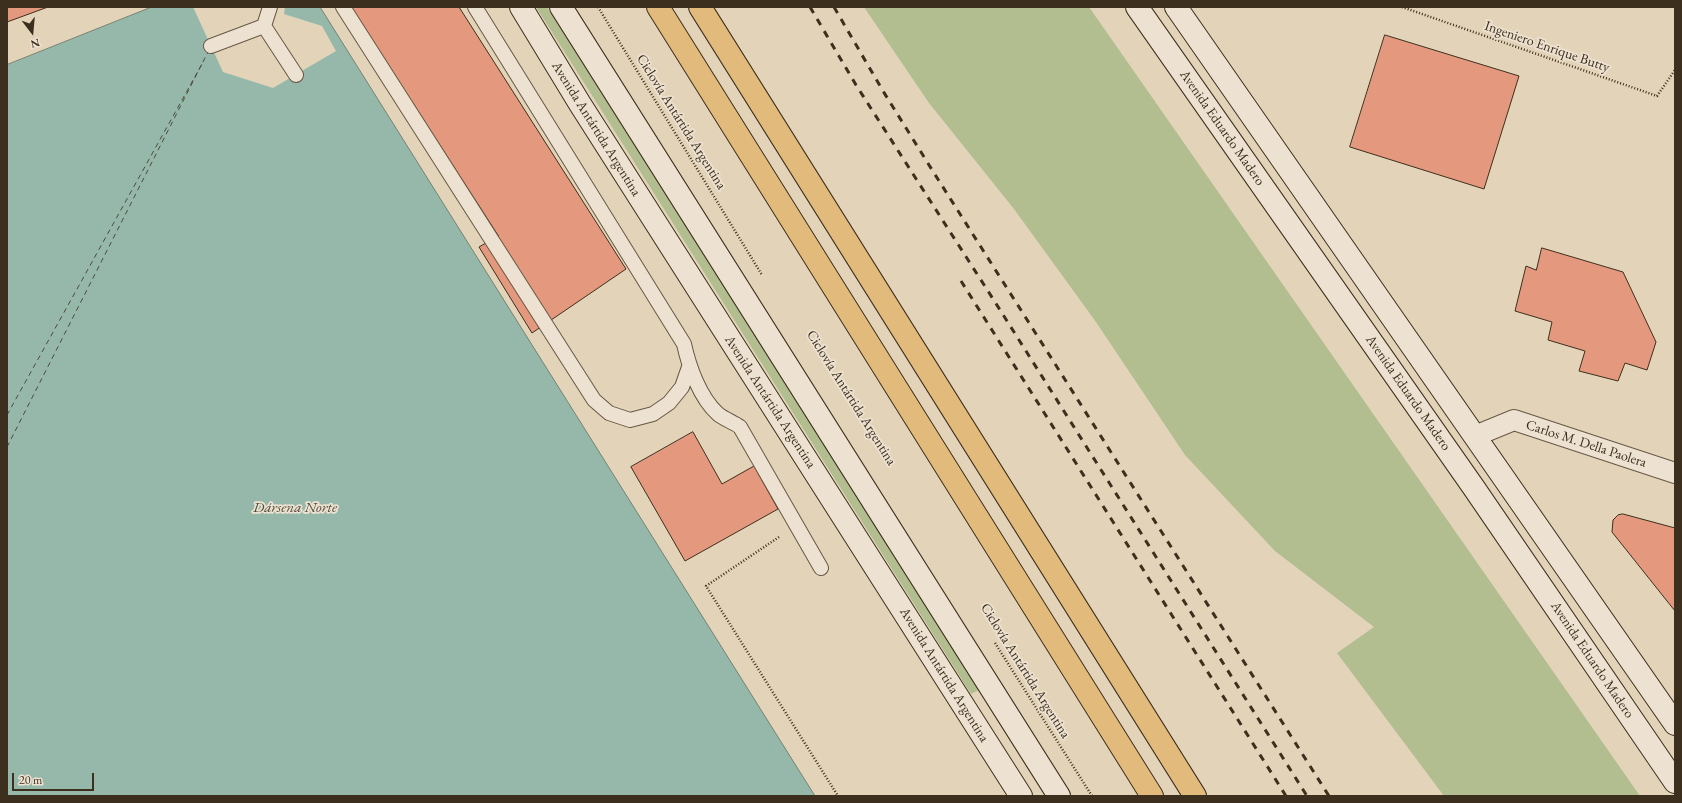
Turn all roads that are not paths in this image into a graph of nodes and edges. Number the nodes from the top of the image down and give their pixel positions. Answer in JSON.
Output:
{"nodes":[{"id":1,"x":270,"y":7,"type":"edge"},
{"id":2,"x":343,"y":7,"type":"edge"},
{"id":3,"x":475,"y":7,"type":"edge"},
{"id":4,"x":521,"y":7,"type":"edge"},
{"id":5,"x":561,"y":7,"type":"edge"},
{"id":6,"x":658,"y":7,"type":"edge"},
{"id":7,"x":700,"y":7,"type":"edge"},
{"id":8,"x":1137,"y":7,"type":"edge"},
{"id":9,"x":1176,"y":7,"type":"edge"},
{"id":10,"x":264,"y":26,"type":"junction"},
{"id":11,"x":211,"y":46,"type":"dead end"},
{"id":12,"x":296,"y":75,"type":"dead end"},
{"id":13,"x":689,"y":367,"type":"junction"},
{"id":14,"x":1475,"y":436,"type":"junction"},
{"id":15,"x":1675,"y":473,"type":"edge"},
{"id":16,"x":821,"y":568,"type":"dead end"},
{"id":17,"x":1675,"y":724,"type":"edge"},
{"id":18,"x":1675,"y":782,"type":"edge"},
{"id":19,"x":1021,"y":796,"type":"edge"},
{"id":20,"x":1060,"y":796,"type":"edge"},
{"id":21,"x":1152,"y":796,"type":"edge"},
{"id":22,"x":1195,"y":796,"type":"edge"}],
"edges":[{"from":1,"to":10,"type":"lane"},
{"from":2,"to":13,"type":"lane"},
{"from":3,"to":13,"type":"lane"},
{"from":4,"to":19,"type":"main road","name":"Avenida Antártida Argentina"},
{"from":5,"to":20,"type":"main road"},
{"from":6,"to":21,"type":"highway"},
{"from":7,"to":22,"type":"highway"},
{"from":8,"to":18,"type":"main road","name":"Avenida Eduardo Madero"},
{"from":9,"to":14,"type":"main road","name":"Avenida Eduardo Madero"},
{"from":10,"to":11,"type":"lane"},
{"from":10,"to":12,"type":"lane"},
{"from":13,"to":16,"type":"lane"},
{"from":14,"to":15,"type":"street","name":"Carlos M. Della Paolera"},
{"from":14,"to":17,"type":"main road","name":"Avenida Eduardo Madero"}]}
